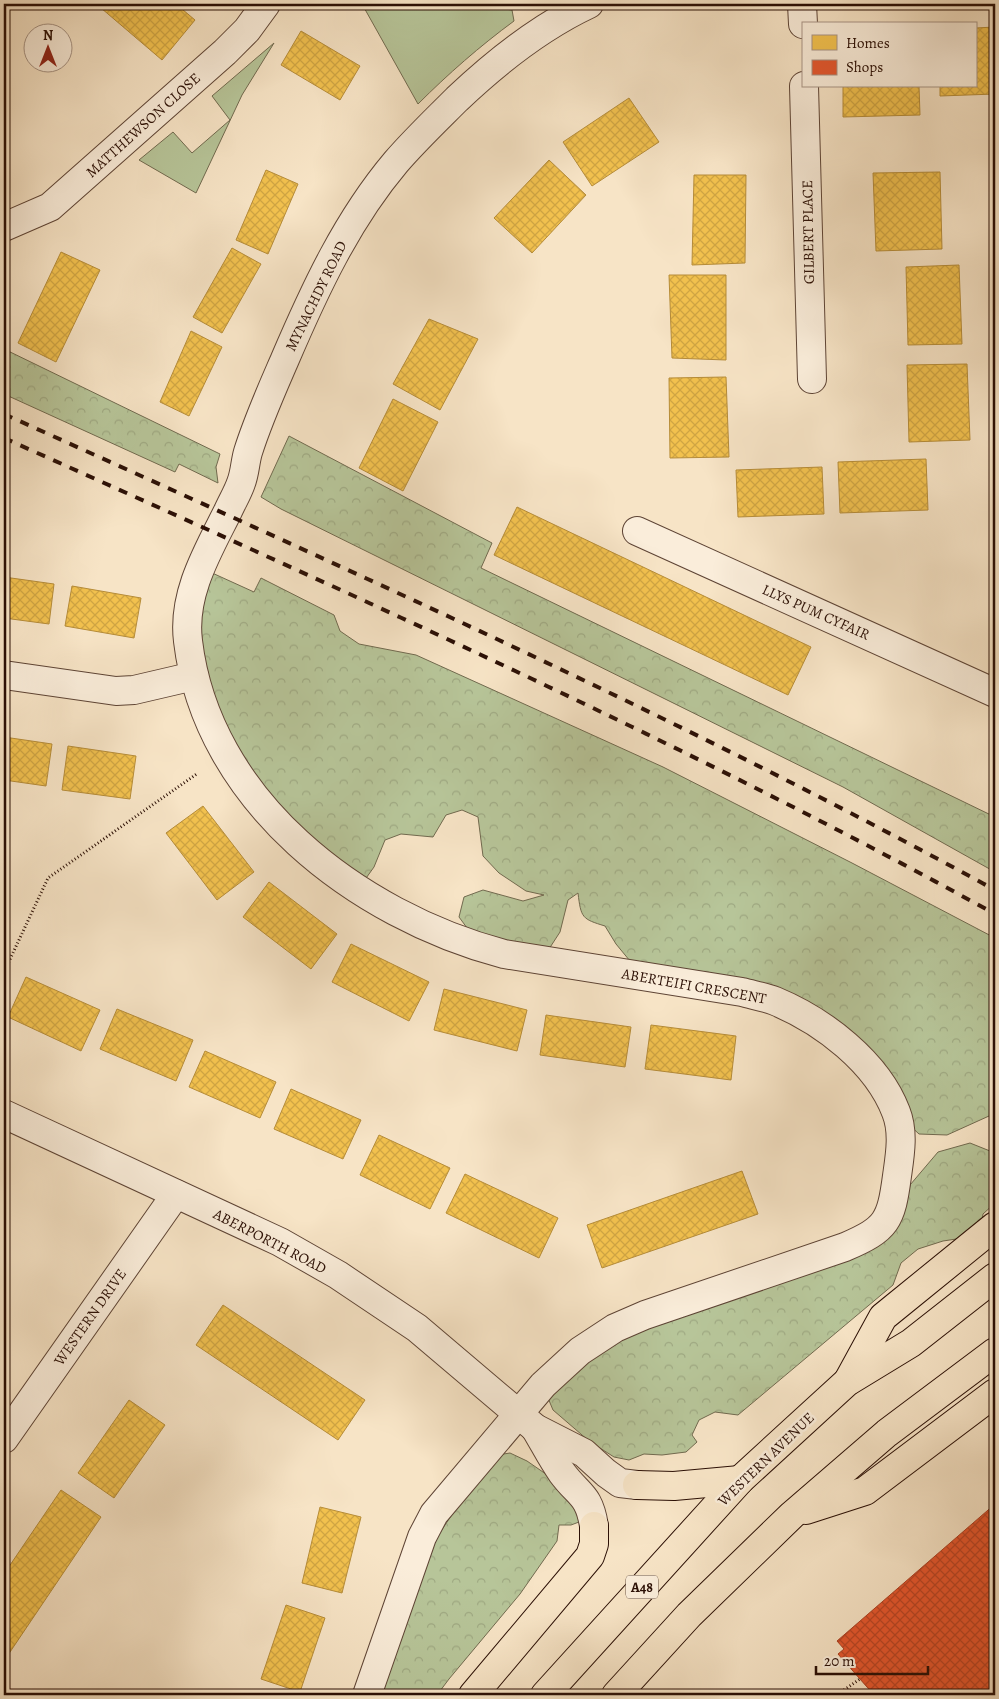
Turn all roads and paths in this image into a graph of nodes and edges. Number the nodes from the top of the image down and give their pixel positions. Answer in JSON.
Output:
{"nodes":[{"id":1,"x":266,"y":4,"type":"edge"},
{"id":2,"x":589,"y":4,"type":"edge"},
{"id":3,"x":802,"y":4,"type":"edge"},
{"id":4,"x":803,"y":22,"type":"edge"},
{"id":5,"x":804,"y":88,"type":"edge"},
{"id":6,"x":4,"y":227,"type":"edge"},
{"id":7,"x":812,"y":379,"type":"dead end"},
{"id":8,"x":637,"y":531,"type":"dead end"},
{"id":9,"x":4,"y":675,"type":"edge"},
{"id":10,"x":194,"y":676,"type":"junction"},
{"id":11,"x":995,"y":693,"type":"edge"},
{"id":12,"x":204,"y":769,"type":"dead end"},
{"id":13,"x":4,"y":972,"type":"edge"},
{"id":14,"x":4,"y":1114,"type":"edge"},
{"id":15,"x":176,"y":1194,"type":"junction"},
{"id":16,"x":995,"y":1226,"type":"edge"},
{"id":17,"x":995,"y":1277,"type":"edge"},
{"id":18,"x":995,"y":1352,"type":"edge"},
{"id":19,"x":847,"y":1382,"type":"junction"},
{"id":20,"x":995,"y":1393,"type":"edge"},
{"id":21,"x":527,"y":1421,"type":"junction"},
{"id":22,"x":4,"y":1439,"type":"edge"},
{"id":23,"x":740,"y":1480,"type":"junction"},
{"id":24,"x":637,"y":1485,"type":"joint"},
{"id":25,"x":792,"y":1515,"type":"junction"},
{"id":26,"x":594,"y":1526,"type":"joint"},
{"id":27,"x":860,"y":1679,"type":"dead end"},
{"id":28,"x":844,"y":1690,"type":"dead end"},
{"id":29,"x":367,"y":1695,"type":"edge"},
{"id":30,"x":473,"y":1695,"type":"edge"},
{"id":31,"x":545,"y":1695,"type":"edge"},
{"id":32,"x":616,"y":1695,"type":"edge"}],
"edges":[{"from":1,"to":6,"type":"street","name":"MATTHEWSON CLOSE"},
{"from":2,"to":10,"type":"street","name":"MYNACHDY ROAD"},
{"from":3,"to":4,"type":"street"},
{"from":5,"to":7,"type":"street","name":"GILBERT PLACE"},
{"from":8,"to":11,"type":"street","name":"LLYS PUM CYFAIR"},
{"from":9,"to":10,"type":"street"},
{"from":10,"to":21,"type":"street","name":"ABERTEIFI CRESCENT"},
{"from":12,"to":13,"type":"path"},
{"from":14,"to":15,"type":"street","name":"ABERPORTH ROAD"},
{"from":15,"to":21,"type":"street","name":"ABERPORTH ROAD"},
{"from":15,"to":22,"type":"street","name":"WESTERN DRIVE"},
{"from":16,"to":19,"type":"highway"},
{"from":17,"to":19,"type":"highway","name":"WESTERN AVENUE","number":"A48"},
{"from":18,"to":25,"type":"highway"},
{"from":19,"to":23,"type":"highway","name":"WESTERN AVENUE","number":"A48"},
{"from":20,"to":25,"type":"highway"},
{"from":21,"to":24,"type":"street","name":"ABERPORTH ROAD"},
{"from":21,"to":26,"type":"street","name":"ABERPORTH ROAD"},
{"from":21,"to":29,"type":"street","name":"ABERTEIFI CRESCENT"},
{"from":23,"to":24,"type":"highway"},
{"from":23,"to":31,"type":"highway","name":"WESTERN AVENUE","number":"A48"},
{"from":25,"to":32,"type":"highway"},
{"from":26,"to":30,"type":"highway"},
{"from":27,"to":28,"type":"path"}]}
